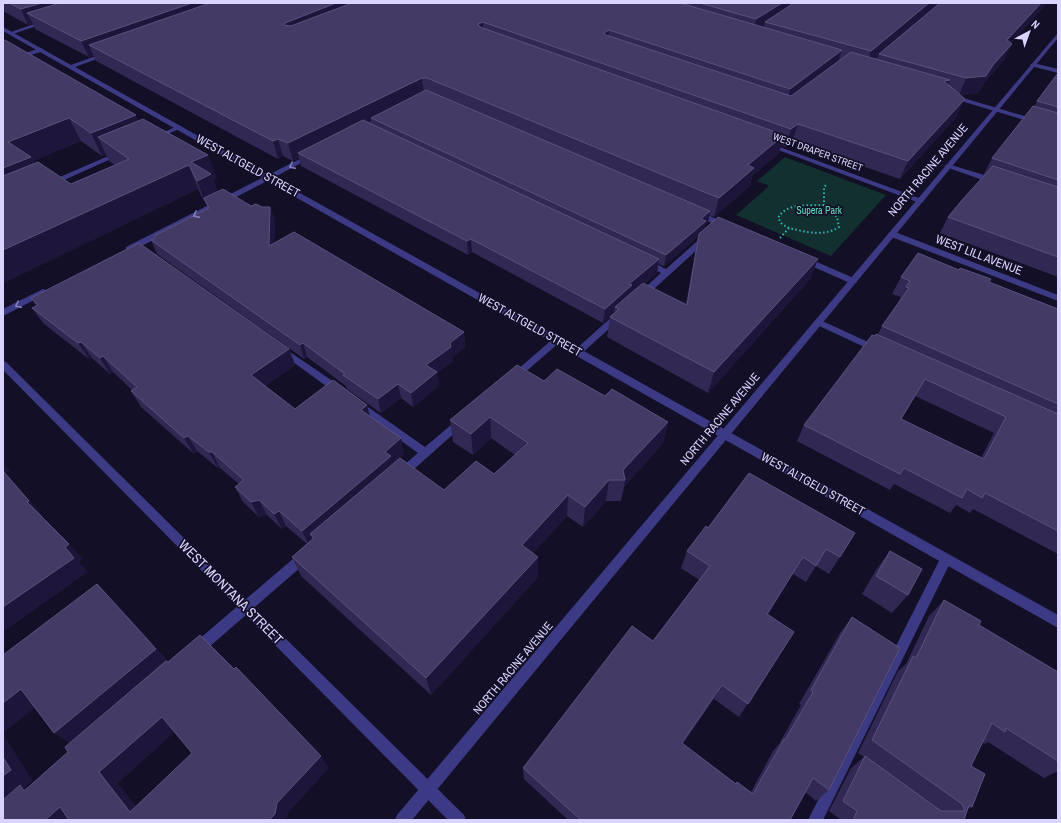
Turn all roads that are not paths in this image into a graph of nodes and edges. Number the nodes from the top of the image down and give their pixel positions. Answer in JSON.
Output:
{"nodes":[{"id":1,"x":53,"y":20,"type":"edge"},
{"id":2,"x":3,"y":29,"type":"edge"},
{"id":3,"x":11,"y":33,"type":"junction"},
{"id":4,"x":1058,"y":35,"type":"edge"},
{"id":5,"x":41,"y":50,"type":"junction"},
{"id":6,"x":113,"y":52,"type":"edge"},
{"id":7,"x":3,"y":62,"type":"edge"},
{"id":8,"x":1033,"y":65,"type":"junction"},
{"id":9,"x":70,"y":66,"type":"junction"},
{"id":10,"x":1058,"y":71,"type":"edge"},
{"id":11,"x":943,"y":94,"type":"edge"},
{"id":12,"x":996,"y":109,"type":"junction"},
{"id":13,"x":179,"y":127,"type":"junction"},
{"id":14,"x":1058,"y":128,"type":"edge"},
{"id":15,"x":150,"y":140,"type":"edge"},
{"id":16,"x":759,"y":141,"type":"edge"},
{"id":17,"x":128,"y":149,"type":"edge"},
{"id":18,"x":317,"y":153,"type":"edge"},
{"id":19,"x":948,"y":166,"type":"junction"},
{"id":20,"x":268,"y":178,"type":"junction"},
{"id":21,"x":1005,"y":185,"type":"edge"},
{"id":22,"x":40,"y":188,"type":"edge"},
{"id":23,"x":920,"y":200,"type":"junction"},
{"id":24,"x":693,"y":212,"type":"edge"},
{"id":25,"x":722,"y":224,"type":"junction"},
{"id":26,"x":736,"y":230,"type":"edge"},
{"id":27,"x":892,"y":234,"type":"junction"},
{"id":28,"x":122,"y":252,"type":"edge"},
{"id":29,"x":795,"y":256,"type":"edge"},
{"id":30,"x":638,"y":259,"type":"edge"},
{"id":31,"x":667,"y":273,"type":"junction"},
{"id":32,"x":853,"y":281,"type":"junction"},
{"id":33,"x":54,"y":287,"type":"edge"},
{"id":34,"x":1058,"y":298,"type":"edge"},
{"id":35,"x":3,"y":313,"type":"edge"},
{"id":36,"x":818,"y":322,"type":"junction"},
{"id":37,"x":557,"y":340,"type":"junction"},
{"id":38,"x":271,"y":342,"type":"edge"},
{"id":39,"x":578,"y":352,"type":"junction"},
{"id":40,"x":885,"y":353,"type":"edge"},
{"id":41,"x":3,"y":364,"type":"edge"},
{"id":42,"x":505,"y":386,"type":"edge"},
{"id":43,"x":468,"y":416,"type":"edge"},
{"id":44,"x":724,"y":434,"type":"junction"},
{"id":45,"x":426,"y":453,"type":"junction"},
{"id":46,"x":390,"y":484,"type":"edge"},
{"id":47,"x":311,"y":551,"type":"edge"},
{"id":48,"x":946,"y":559,"type":"junction"},
{"id":49,"x":246,"y":607,"type":"junction"},
{"id":50,"x":1058,"y":622,"type":"edge"},
{"id":51,"x":189,"y":657,"type":"edge"},
{"id":52,"x":848,"y":756,"type":"junction"},
{"id":53,"x":860,"y":765,"type":"edge"},
{"id":54,"x":428,"y":789,"type":"junction"},
{"id":55,"x":402,"y":820,"type":"edge"},
{"id":56,"x":459,"y":820,"type":"edge"},
{"id":57,"x":815,"y":820,"type":"edge"}],
"edges":[{"from":1,"to":3,"type":"street"},
{"from":2,"to":3,"type":"street","name":"WEST ALTGELD STREET"},
{"from":3,"to":5,"type":"street","name":"WEST ALTGELD STREET"},
{"from":4,"to":8,"type":"street","name":"NORTH RACINE AVENUE"},
{"from":5,"to":7,"type":"street"},
{"from":5,"to":9,"type":"street","name":"WEST ALTGELD STREET"},
{"from":6,"to":9,"type":"street"},
{"from":8,"to":10,"type":"street"},
{"from":8,"to":12,"type":"street","name":"NORTH RACINE AVENUE"},
{"from":9,"to":13,"type":"street","name":"WEST ALTGELD STREET"},
{"from":11,"to":12,"type":"street"},
{"from":12,"to":14,"type":"street"},
{"from":12,"to":19,"type":"street","name":"NORTH RACINE AVENUE"},
{"from":13,"to":15,"type":"street"},
{"from":13,"to":20,"type":"street","name":"WEST ALTGELD STREET"},
{"from":16,"to":23,"type":"street","name":"WEST DRAPER STREET"},
{"from":17,"to":22,"type":"street"},
{"from":18,"to":20,"type":"street","one_way":true},
{"from":19,"to":21,"type":"street"},
{"from":19,"to":23,"type":"street","name":"NORTH RACINE AVENUE"},
{"from":20,"to":28,"type":"street","one_way":true},
{"from":20,"to":37,"type":"street","name":"WEST ALTGELD STREET"},
{"from":23,"to":27,"type":"street","name":"NORTH RACINE AVENUE"},
{"from":24,"to":25,"type":"street"},
{"from":25,"to":26,"type":"street"},
{"from":25,"to":31,"type":"street"},
{"from":27,"to":32,"type":"street","name":"NORTH RACINE AVENUE"},
{"from":27,"to":34,"type":"street","name":"WEST LILL AVENUE"},
{"from":29,"to":32,"type":"street"},
{"from":30,"to":31,"type":"street"},
{"from":31,"to":39,"type":"street"},
{"from":32,"to":36,"type":"street","name":"NORTH RACINE AVENUE"},
{"from":33,"to":35,"type":"street","one_way":true},
{"from":36,"to":40,"type":"street"},
{"from":36,"to":44,"type":"street","name":"NORTH RACINE AVENUE"},
{"from":37,"to":39,"type":"street","name":"WEST ALTGELD STREET"},
{"from":37,"to":42,"type":"street"},
{"from":38,"to":45,"type":"street"},
{"from":39,"to":44,"type":"street","name":"WEST ALTGELD STREET"},
{"from":41,"to":49,"type":"street","name":"WEST MONTANA STREET"},
{"from":43,"to":45,"type":"street"},
{"from":44,"to":48,"type":"street","name":"WEST ALTGELD STREET"},
{"from":44,"to":54,"type":"street","name":"NORTH RACINE AVENUE"},
{"from":45,"to":46,"type":"street"},
{"from":47,"to":49,"type":"street"},
{"from":48,"to":50,"type":"street","name":"WEST ALTGELD STREET"},
{"from":48,"to":52,"type":"street"},
{"from":49,"to":51,"type":"street"},
{"from":49,"to":54,"type":"street","name":"WEST MONTANA STREET"},
{"from":52,"to":53,"type":"street"},
{"from":52,"to":57,"type":"street"},
{"from":54,"to":55,"type":"street","name":"NORTH RACINE AVENUE"},
{"from":54,"to":56,"type":"street","name":"WEST MONTANA STREET"}]}
